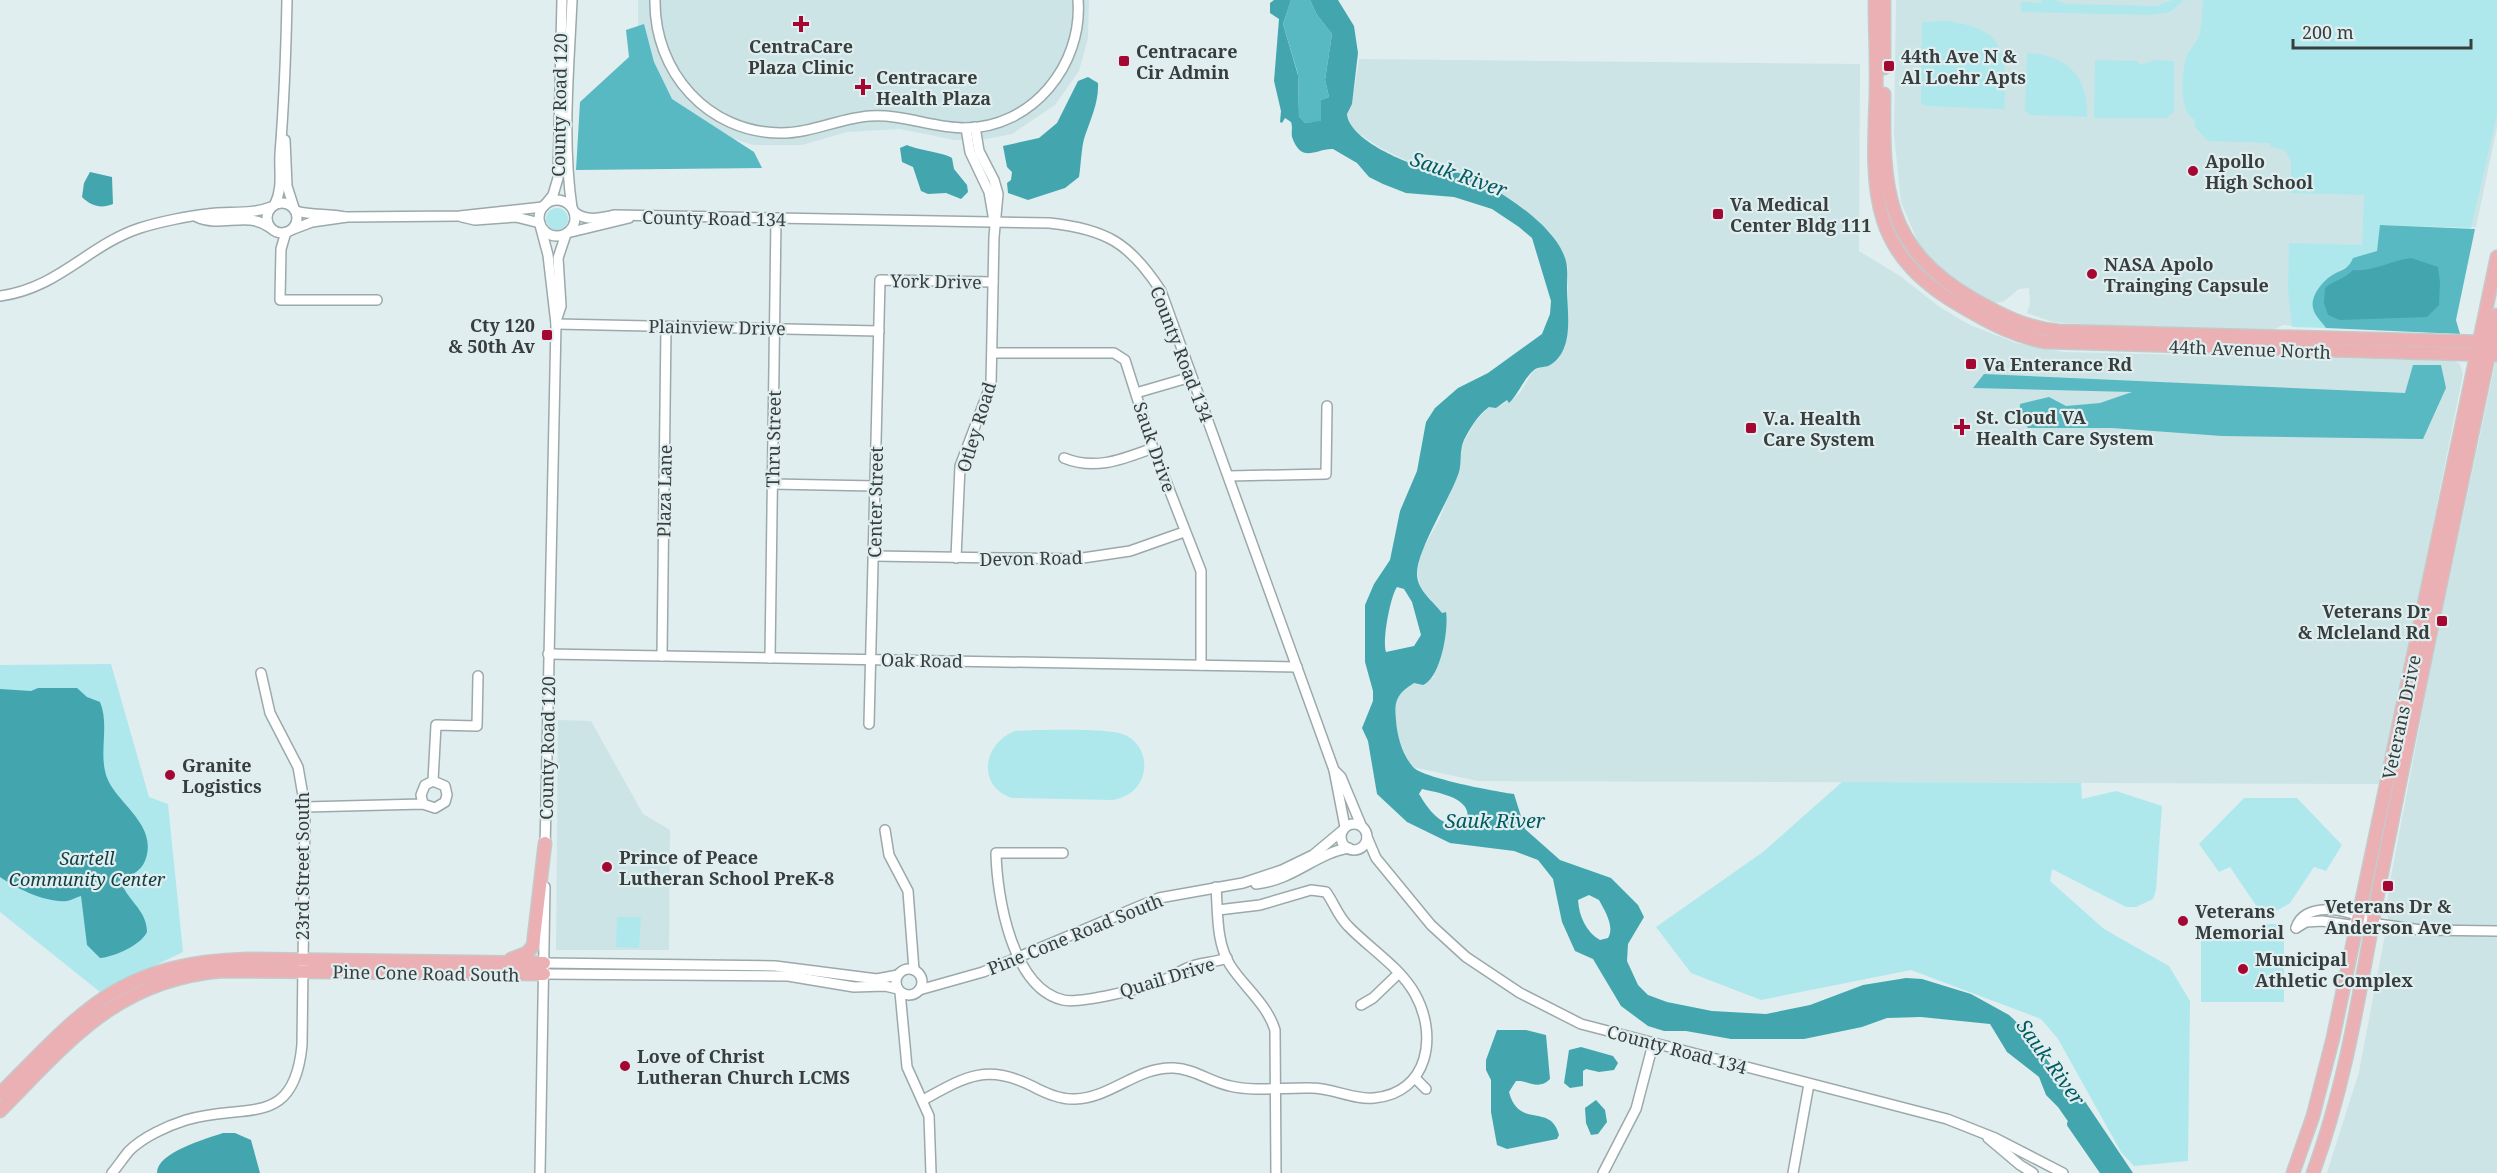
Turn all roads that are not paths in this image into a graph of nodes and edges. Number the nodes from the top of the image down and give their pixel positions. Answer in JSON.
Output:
{"nodes":[{"id":1,"x":287,"y":0,"type":"edge"},
{"id":2,"x":562,"y":0,"type":"edge"},
{"id":3,"x":572,"y":0,"type":"edge"},
{"id":4,"x":655,"y":0,"type":"edge"},
{"id":5,"x":1078,"y":0,"type":"edge"},
{"id":6,"x":1875,"y":0,"type":"edge"},
{"id":7,"x":1884,"y":0,"type":"edge"},
{"id":8,"x":1880,"y":50,"type":"junction"},
{"id":9,"x":970,"y":127,"type":"junction"},
{"id":10,"x":284,"y":131,"type":"junction"},
{"id":11,"x":273,"y":205,"type":"junction"},
{"id":12,"x":544,"y":206,"type":"junction"},
{"id":13,"x":295,"y":210,"type":"junction"},
{"id":14,"x":573,"y":210,"type":"junction"},
{"id":15,"x":460,"y":216,"type":"junction"},
{"id":16,"x":197,"y":217,"type":"junction"},
{"id":17,"x":347,"y":217,"type":"junction"},
{"id":18,"x":631,"y":217,"type":"junction"},
{"id":19,"x":776,"y":219,"type":"junction"},
{"id":20,"x":995,"y":223,"type":"junction"},
{"id":21,"x":540,"y":224,"type":"junction"},
{"id":22,"x":271,"y":229,"type":"junction"},
{"id":23,"x":288,"y":231,"type":"junction"},
{"id":24,"x":567,"y":234,"type":"junction"},
{"id":25,"x":2497,"y":257,"type":"edge"},
{"id":26,"x":280,"y":270,"type":"junction"},
{"id":27,"x":880,"y":280,"type":"joint"},
{"id":28,"x":993,"y":282,"type":"junction"},
{"id":29,"x":0,"y":296,"type":"edge"},
{"id":30,"x":377,"y":300,"type":"dead end"},
{"id":31,"x":2497,"y":315,"type":"edge"},
{"id":32,"x":556,"y":324,"type":"junction"},
{"id":33,"x":666,"y":327,"type":"junction"},
{"id":34,"x":774,"y":329,"type":"junction"},
{"id":35,"x":879,"y":331,"type":"junction"},
{"id":36,"x":2488,"y":349,"type":"edge"},
{"id":37,"x":993,"y":352,"type":"junction"},
{"id":38,"x":1191,"y":376,"type":"junction"},
{"id":39,"x":1136,"y":393,"type":"junction"},
{"id":40,"x":1327,"y":406,"type":"dead end"},
{"id":41,"x":1153,"y":448,"type":"junction"},
{"id":42,"x":1064,"y":458,"type":"dead end"},
{"id":43,"x":1229,"y":476,"type":"junction"},
{"id":44,"x":772,"y":484,"type":"junction"},
{"id":45,"x":875,"y":486,"type":"junction"},
{"id":46,"x":1184,"y":532,"type":"junction"},
{"id":47,"x":873,"y":556,"type":"junction"},
{"id":48,"x":956,"y":558,"type":"junction"},
{"id":49,"x":2433,"y":593,"type":"junction"},
{"id":50,"x":548,"y":654,"type":"junction"},
{"id":51,"x":662,"y":656,"type":"junction"},
{"id":52,"x":770,"y":658,"type":"junction"},
{"id":53,"x":871,"y":660,"type":"junction"},
{"id":54,"x":1200,"y":665,"type":"junction"},
{"id":55,"x":1297,"y":667,"type":"junction"},
{"id":56,"x":261,"y":673,"type":"dead end"},
{"id":57,"x":477,"y":676,"type":"dead end"},
{"id":58,"x":869,"y":724,"type":"dead end"},
{"id":59,"x":1334,"y":770,"type":"junction"},
{"id":60,"x":433,"y":781,"type":"junction"},
{"id":61,"x":423,"y":804,"type":"junction"},
{"id":62,"x":305,"y":807,"type":"junction"},
{"id":63,"x":1361,"y":825,"type":"junction"},
{"id":64,"x":1344,"y":829,"type":"junction"},
{"id":65,"x":885,"y":830,"type":"dead end"},
{"id":66,"x":1367,"y":837,"type":"junction"},
{"id":67,"x":545,"y":843,"type":"junction"},
{"id":68,"x":1353,"y":849,"type":"junction"},
{"id":69,"x":1063,"y":853,"type":"dead end"},
{"id":70,"x":1236,"y":885,"type":"junction"},
{"id":71,"x":1216,"y":887,"type":"junction"},
{"id":72,"x":1407,"y":897,"type":"junction"},
{"id":73,"x":1218,"y":910,"type":"junction"},
{"id":74,"x":2358,"y":921,"type":"junction"},
{"id":75,"x":2371,"y":923,"type":"junction"},
{"id":76,"x":2497,"y":931,"type":"edge"},
{"id":77,"x":1019,"y":956,"type":"junction"},
{"id":78,"x":1227,"y":958,"type":"junction"},
{"id":79,"x":501,"y":961,"type":"junction"},
{"id":80,"x":302,"y":965,"type":"junction"},
{"id":81,"x":544,"y":969,"type":"junction"},
{"id":82,"x":909,"y":973,"type":"junction"},
{"id":83,"x":1398,"y":974,"type":"junction"},
{"id":84,"x":951,"y":981,"type":"junction"},
{"id":85,"x":899,"y":990,"type":"junction"},
{"id":86,"x":916,"y":992,"type":"junction"},
{"id":87,"x":1361,"y":1005,"type":"dead end"},
{"id":88,"x":905,"y":1042,"type":"junction"},
{"id":89,"x":1653,"y":1044,"type":"junction"},
{"id":90,"x":1415,"y":1078,"type":"junction"},
{"id":91,"x":1809,"y":1084,"type":"junction"},
{"id":92,"x":1277,"y":1088,"type":"junction"},
{"id":93,"x":1426,"y":1089,"type":"dead end"},
{"id":94,"x":0,"y":1094,"type":"edge"},
{"id":95,"x":923,"y":1100,"type":"junction"},
{"id":96,"x":0,"y":1111,"type":"edge"},
{"id":97,"x":1982,"y":1133,"type":"junction"},
{"id":98,"x":2293,"y":1170,"type":"edge"},
{"id":99,"x":116,"y":1172,"type":"edge"},
{"id":100,"x":2061,"y":1172,"type":"edge"},
{"id":101,"x":540,"y":1173,"type":"edge"},
{"id":102,"x":931,"y":1173,"type":"edge"},
{"id":103,"x":1276,"y":1173,"type":"edge"},
{"id":104,"x":1603,"y":1173,"type":"edge"},
{"id":105,"x":1793,"y":1173,"type":"edge"},
{"id":106,"x":2033,"y":1173,"type":"edge"},
{"id":107,"x":2313,"y":1173,"type":"edge"}],
"edges":[{"from":1,"to":10,"type":"street"},
{"from":2,"to":12,"type":"street","name":"County Road 120"},
{"from":3,"to":14,"type":"street","name":"County Road 120"},
{"from":4,"to":9,"type":"street"},
{"from":5,"to":9,"type":"street"},
{"from":6,"to":8,"type":"main road"},
{"from":7,"to":8,"type":"main road"},
{"from":8,"to":36,"type":"main road","name":"44th Avenue North"},
{"from":9,"to":20,"type":"street","name":"Otley Road"},
{"from":10,"to":11,"type":"street"},
{"from":10,"to":13,"type":"street"},
{"from":11,"to":13,"type":"street"},
{"from":11,"to":16,"type":"street"},
{"from":11,"to":22,"type":"street"},
{"from":12,"to":14,"type":"street"},
{"from":12,"to":15,"type":"street"},
{"from":12,"to":21,"type":"street"},
{"from":13,"to":17,"type":"street"},
{"from":13,"to":23,"type":"street"},
{"from":14,"to":18,"type":"street","name":"County Road 134"},
{"from":14,"to":24,"type":"street"},
{"from":15,"to":17,"type":"street"},
{"from":15,"to":21,"type":"street"},
{"from":16,"to":22,"type":"street"},
{"from":16,"to":29,"type":"street"},
{"from":17,"to":23,"type":"street"},
{"from":18,"to":19,"type":"street","name":"County Road 134"},
{"from":18,"to":24,"type":"street","name":"County Road 134"},
{"from":19,"to":20,"type":"street","name":"County Road 134"},
{"from":19,"to":34,"type":"street","name":"Thru Street"},
{"from":20,"to":28,"type":"street","name":"Otley Road"},
{"from":20,"to":38,"type":"street","name":"County Road 134"},
{"from":21,"to":24,"type":"street"},
{"from":21,"to":32,"type":"street","name":"County Road 120"},
{"from":22,"to":23,"type":"street"},
{"from":22,"to":26,"type":"street"},
{"from":23,"to":26,"type":"street"},
{"from":24,"to":32,"type":"street","name":"County Road 120"},
{"from":25,"to":36,"type":"main road","name":"Veterans Drive"},
{"from":26,"to":30,"type":"street"},
{"from":27,"to":28,"type":"street","name":"York Drive"},
{"from":27,"to":35,"type":"street","name":"Center Street"},
{"from":28,"to":37,"type":"street","name":"Otley Road"},
{"from":31,"to":36,"type":"main road","name":"Veterans Drive"},
{"from":32,"to":33,"type":"street","name":"Plainview Drive"},
{"from":32,"to":50,"type":"street","name":"County Road 120"},
{"from":33,"to":34,"type":"street","name":"Plainview Drive"},
{"from":33,"to":51,"type":"street","name":"Plaza Lane"},
{"from":34,"to":35,"type":"street","name":"Plainview Drive"},
{"from":34,"to":44,"type":"street","name":"Thru Street"},
{"from":35,"to":45,"type":"street","name":"Center Street"},
{"from":36,"to":49,"type":"main road","name":"Veterans Drive"},
{"from":37,"to":39,"type":"street","name":"Sauk Drive"},
{"from":37,"to":48,"type":"street","name":"Otley Road"},
{"from":38,"to":39,"type":"street"},
{"from":38,"to":43,"type":"street","name":"County Road 134"},
{"from":39,"to":41,"type":"street","name":"Sauk Drive"},
{"from":40,"to":43,"type":"street"},
{"from":41,"to":42,"type":"street"},
{"from":41,"to":46,"type":"street","name":"Sauk Drive"},
{"from":43,"to":55,"type":"street","name":"County Road 134"},
{"from":44,"to":45,"type":"street"},
{"from":44,"to":52,"type":"street","name":"Thru Street"},
{"from":45,"to":47,"type":"street","name":"Center Street"},
{"from":46,"to":48,"type":"street","name":"Devon Road"},
{"from":46,"to":54,"type":"street","name":"Sauk Drive"},
{"from":47,"to":48,"type":"street","name":"Devon Road"},
{"from":47,"to":53,"type":"street","name":"Center Street"},
{"from":49,"to":74,"type":"main road","name":"Veterans Drive"},
{"from":49,"to":75,"type":"main road","name":"Veterans Drive"},
{"from":50,"to":51,"type":"street","name":"Oak Road"},
{"from":50,"to":67,"type":"street","name":"County Road 120"},
{"from":51,"to":52,"type":"street","name":"Oak Road"},
{"from":52,"to":53,"type":"street","name":"Oak Road"},
{"from":53,"to":54,"type":"street","name":"Oak Road"},
{"from":53,"to":58,"type":"street","name":"Center Street"},
{"from":54,"to":55,"type":"street","name":"Oak Road"},
{"from":55,"to":59,"type":"street","name":"County Road 134"},
{"from":56,"to":62,"type":"street","name":"23rd Street South"},
{"from":57,"to":60,"type":"street"},
{"from":59,"to":63,"type":"street","name":"County Road 134"},
{"from":59,"to":64,"type":"street","name":"County Road 134"},
{"from":60,"to":61,"type":"street"},
{"from":60,"to":61,"type":"street"},
{"from":61,"to":62,"type":"street"},
{"from":62,"to":80,"type":"street","name":"23rd Street South"},
{"from":63,"to":64,"type":"street"},
{"from":63,"to":66,"type":"street"},
{"from":64,"to":68,"type":"street"},
{"from":64,"to":70,"type":"street","name":"Pine Cone Road South"},
{"from":65,"to":82,"type":"street"},
{"from":66,"to":68,"type":"street"},
{"from":66,"to":72,"type":"street","name":"County Road 134"},
{"from":67,"to":79,"type":"main road"},
{"from":67,"to":81,"type":"street","name":"County Road 120"},
{"from":68,"to":70,"type":"street","name":"Pine Cone Road South"},
{"from":68,"to":72,"type":"street","name":"County Road 134"},
{"from":69,"to":77,"type":"street","name":"Quail Drive"},
{"from":70,"to":71,"type":"street","name":"Pine Cone Road South"},
{"from":71,"to":73,"type":"street"},
{"from":71,"to":77,"type":"street","name":"Pine Cone Road South"},
{"from":72,"to":89,"type":"street","name":"County Road 134"},
{"from":73,"to":78,"type":"street"},
{"from":73,"to":83,"type":"street"},
{"from":74,"to":74,"type":"street"},
{"from":74,"to":75,"type":"street"},
{"from":74,"to":98,"type":"main road","name":"Veterans Drive"},
{"from":75,"to":76,"type":"street"},
{"from":75,"to":107,"type":"main road","name":"Veterans Drive"},
{"from":77,"to":78,"type":"street","name":"Quail Drive"},
{"from":77,"to":84,"type":"street","name":"Pine Cone Road South"},
{"from":78,"to":92,"type":"street"},
{"from":79,"to":80,"type":"main road","name":"Pine Cone Road South"},
{"from":79,"to":81,"type":"main road","name":"Pine Cone Road South"},
{"from":80,"to":81,"type":"main road","name":"Pine Cone Road South"},
{"from":80,"to":94,"type":"main road","name":"Pine Cone Road South"},
{"from":80,"to":96,"type":"main road","name":"Pine Cone Road South"},
{"from":80,"to":99,"type":"street","name":"23rd Street South"},
{"from":81,"to":82,"type":"street","name":"Pine Cone Road South"},
{"from":81,"to":85,"type":"street","name":"Pine Cone Road South"},
{"from":81,"to":101,"type":"street","name":"County Road 120"},
{"from":82,"to":84,"type":"street","name":"Pine Cone Road South"},
{"from":82,"to":85,"type":"street"},
{"from":82,"to":86,"type":"street"},
{"from":83,"to":87,"type":"street"},
{"from":83,"to":90,"type":"street"},
{"from":84,"to":86,"type":"street","name":"Pine Cone Road South"},
{"from":85,"to":86,"type":"street","name":"Pine Cone Road South"},
{"from":85,"to":88,"type":"street"},
{"from":86,"to":88,"type":"street"},
{"from":88,"to":95,"type":"street"},
{"from":89,"to":91,"type":"street","name":"County Road 134"},
{"from":89,"to":104,"type":"street"},
{"from":90,"to":92,"type":"street"},
{"from":90,"to":93,"type":"street"},
{"from":91,"to":97,"type":"street","name":"County Road 134"},
{"from":91,"to":105,"type":"street"},
{"from":92,"to":95,"type":"street"},
{"from":92,"to":103,"type":"street"},
{"from":95,"to":102,"type":"street"},
{"from":97,"to":100,"type":"street","name":"County Road 134"},
{"from":97,"to":106,"type":"street","name":"County Road 134"}]}
